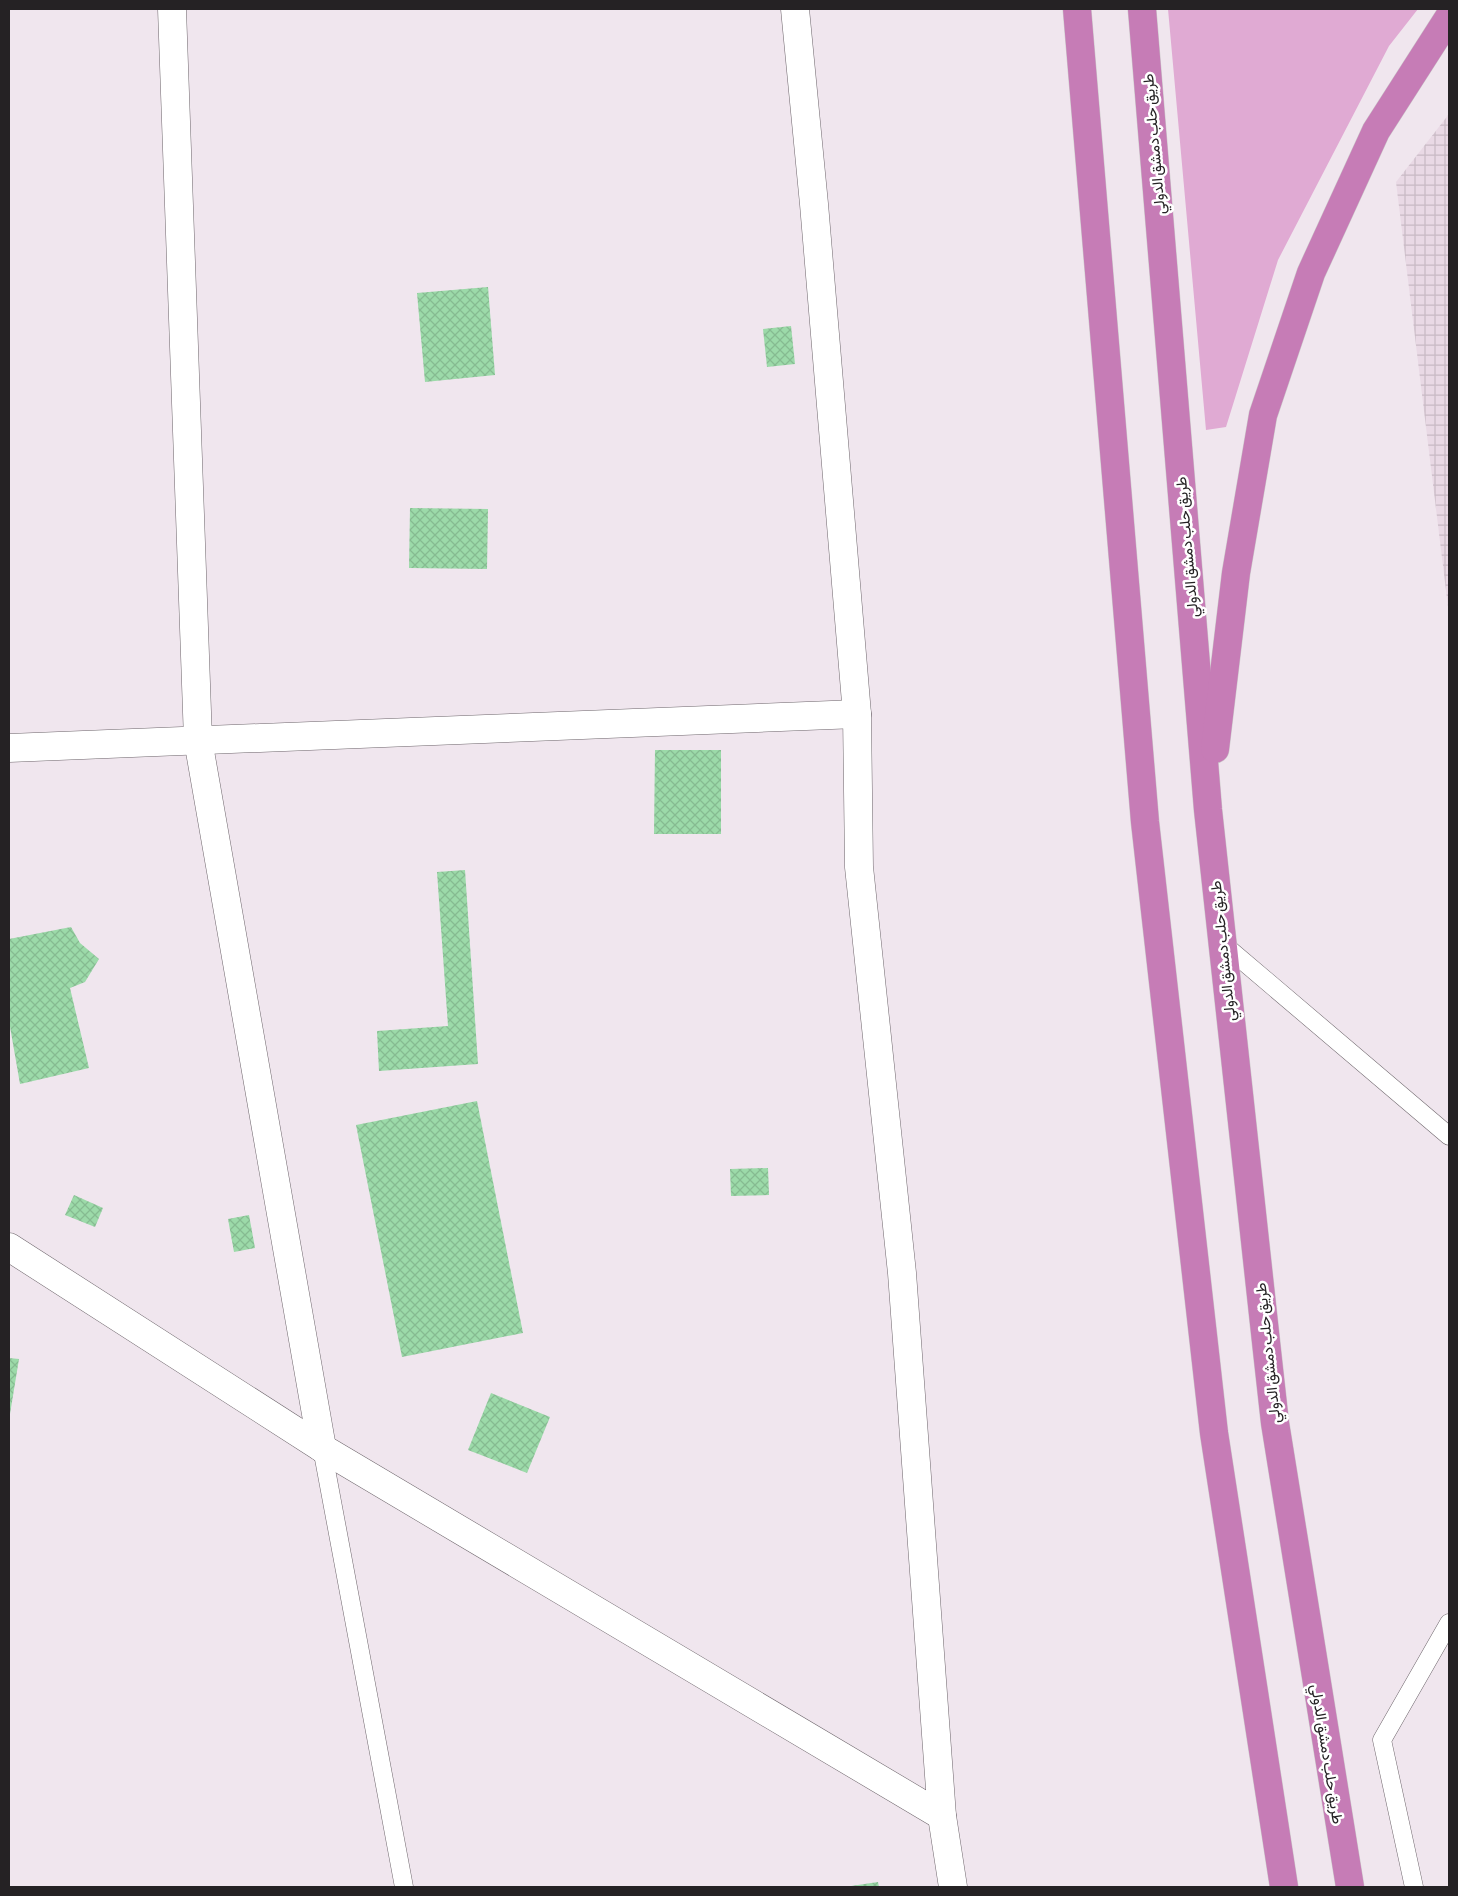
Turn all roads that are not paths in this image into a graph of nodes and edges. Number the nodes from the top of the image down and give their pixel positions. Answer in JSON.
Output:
{"nodes":[{"id":1,"x":172,"y":9,"type":"edge"},
{"id":2,"x":795,"y":9,"type":"edge"},
{"id":3,"x":1077,"y":9,"type":"edge"},
{"id":4,"x":1142,"y":9,"type":"edge"},
{"id":5,"x":1449,"y":17,"type":"edge"},
{"id":6,"x":857,"y":714,"type":"junction"},
{"id":7,"x":198,"y":740,"type":"junction"},
{"id":8,"x":9,"y":748,"type":"edge"},
{"id":9,"x":1208,"y":810,"type":"junction"},
{"id":10,"x":1222,"y":944,"type":"junction"},
{"id":11,"x":1449,"y":1136,"type":"edge"},
{"id":12,"x":9,"y":1247,"type":"edge"},
{"id":13,"x":322,"y":1448,"type":"junction"},
{"id":14,"x":1449,"y":1623,"type":"edge"},
{"id":15,"x":942,"y":1816,"type":"junction"},
{"id":16,"x":404,"y":1887,"type":"edge"},
{"id":17,"x":954,"y":1887,"type":"edge"},
{"id":18,"x":1284,"y":1887,"type":"edge"},
{"id":19,"x":1350,"y":1887,"type":"edge"},
{"id":20,"x":1414,"y":1887,"type":"edge"}],
"edges":[{"from":1,"to":7,"type":"street"},
{"from":2,"to":6,"type":"street"},
{"from":3,"to":18,"type":"highway"},
{"from":4,"to":9,"type":"highway","name":"طريق حلب دمشق الدولي"},
{"from":5,"to":9,"type":"highway"},
{"from":6,"to":7,"type":"street"},
{"from":6,"to":15,"type":"street"},
{"from":7,"to":8,"type":"street"},
{"from":7,"to":13,"type":"street"},
{"from":9,"to":10,"type":"highway","name":"طريق حلب دمشق الدولي"},
{"from":10,"to":11,"type":"lane"},
{"from":10,"to":19,"type":"highway","name":"طريق حلب دمشق الدولي"},
{"from":12,"to":13,"type":"street"},
{"from":13,"to":15,"type":"street"},
{"from":13,"to":16,"type":"lane"},
{"from":14,"to":20,"type":"lane"},
{"from":15,"to":17,"type":"street"}]}
